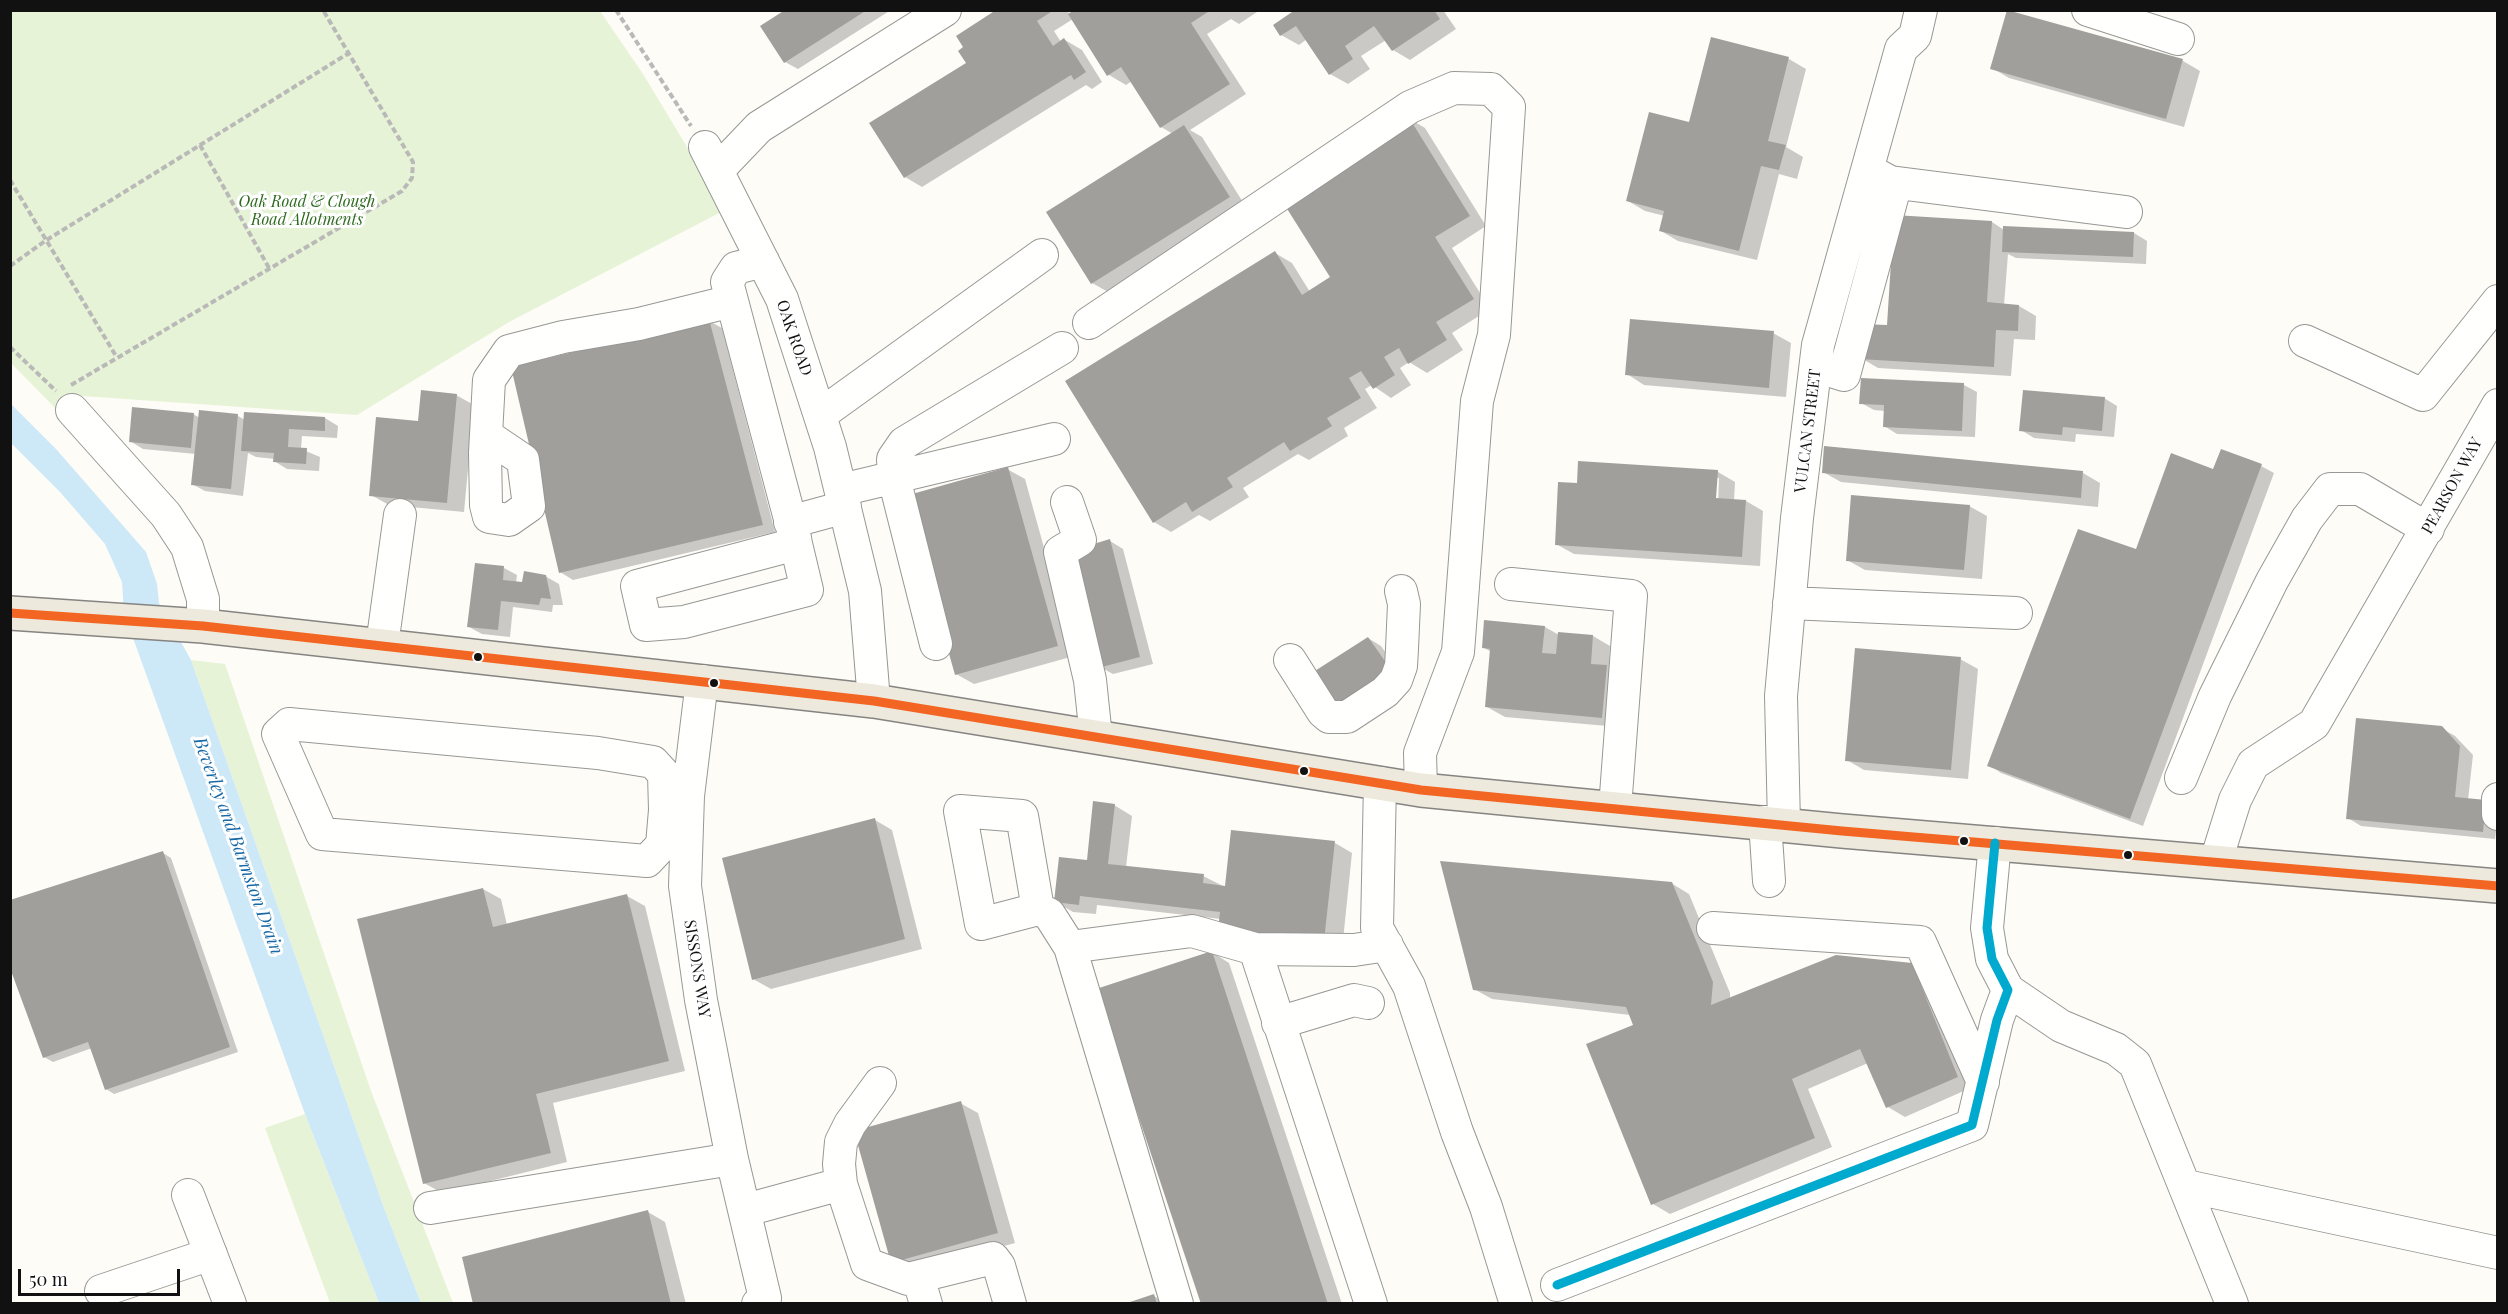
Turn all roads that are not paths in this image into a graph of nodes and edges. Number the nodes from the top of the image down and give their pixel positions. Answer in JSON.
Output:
{"nodes":[{"id":1,"x":1921,"y":10,"type":"edge"},
{"id":2,"x":2088,"y":10,"type":"edge"},
{"id":3,"x":930,"y":15,"type":"edge"},
{"id":4,"x":2178,"y":39,"type":"dead end"},
{"id":5,"x":1868,"y":170,"type":"junction"},
{"id":6,"x":1896,"y":183,"type":"junction"},
{"id":7,"x":2126,"y":212,"type":"dead end"},
{"id":8,"x":1042,"y":255,"type":"dead end"},
{"id":9,"x":763,"y":261,"type":"junction"},
{"id":10,"x":732,"y":301,"type":"junction"},
{"id":11,"x":2498,"y":301,"type":"edge"},
{"id":12,"x":1089,"y":323,"type":"dead end"},
{"id":13,"x":2305,"y":341,"type":"dead end"},
{"id":14,"x":1062,"y":348,"type":"dead end"},
{"id":15,"x":1816,"y":366,"type":"junction"},
{"id":16,"x":65,"y":402,"type":"road end"},
{"id":17,"x":2498,"y":405,"type":"edge"},
{"id":18,"x":820,"y":415,"type":"junction"},
{"id":19,"x":486,"y":435,"type":"dead end"},
{"id":20,"x":1054,"y":439,"type":"dead end"},
{"id":21,"x":894,"y":478,"type":"junction"},
{"id":22,"x":843,"y":499,"type":"junction"},
{"id":23,"x":1067,"y":502,"type":"dead end"},
{"id":24,"x":400,"y":515,"type":"dead end"},
{"id":25,"x":2428,"y":529,"type":"junction"},
{"id":26,"x":794,"y":533,"type":"junction"},
{"id":27,"x":1511,"y":584,"type":"dead end"},
{"id":28,"x":1401,"y":591,"type":"dead end"},
{"id":29,"x":1790,"y":603,"type":"junction"},
{"id":30,"x":10,"y":613,"type":"edge"},
{"id":31,"x":2016,"y":613,"type":"dead end"},
{"id":32,"x":194,"y":626,"type":"junction"},
{"id":33,"x":936,"y":644,"type":"dead end"},
{"id":34,"x":382,"y":645,"type":"junction"},
{"id":35,"x":1290,"y":660,"type":"dead end"},
{"id":36,"x":702,"y":681,"type":"junction"},
{"id":37,"x":874,"y":701,"type":"junction"},
{"id":38,"x":1096,"y":737,"type":"junction"},
{"id":39,"x":2181,"y":778,"type":"dead end"},
{"id":40,"x":1380,"y":783,"type":"junction"},
{"id":41,"x":1421,"y":790,"type":"junction"},
{"id":42,"x":2498,"y":799,"type":"edge"},
{"id":43,"x":1615,"y":808,"type":"junction"},
{"id":44,"x":676,"y":812,"type":"junction"},
{"id":45,"x":2498,"y":814,"type":"edge"},
{"id":46,"x":1775,"y":823,"type":"junction"},
{"id":47,"x":1995,"y":843,"type":"junction"},
{"id":48,"x":2216,"y":861,"type":"junction"},
{"id":49,"x":1769,"y":881,"type":"dead end"},
{"id":50,"x":2498,"y":886,"type":"edge"},
{"id":51,"x":1038,"y":909,"type":"dead end"},
{"id":52,"x":1713,"y":928,"type":"dead end"},
{"id":53,"x":1387,"y":945,"type":"junction"},
{"id":54,"x":1070,"y":947,"type":"junction"},
{"id":55,"x":1255,"y":949,"type":"junction"},
{"id":56,"x":2008,"y":990,"type":"junction"},
{"id":57,"x":1368,"y":1003,"type":"dead end"},
{"id":58,"x":1278,"y":1023,"type":"junction"},
{"id":59,"x":1983,"y":1082,"type":"junction"},
{"id":60,"x":880,"y":1083,"type":"dead end"},
{"id":61,"x":732,"y":1160,"type":"junction"},
{"id":62,"x":841,"y":1184,"type":"junction"},
{"id":63,"x":2186,"y":1186,"type":"junction"},
{"id":64,"x":188,"y":1195,"type":"dead end"},
{"id":65,"x":430,"y":1208,"type":"dead end"},
{"id":66,"x":746,"y":1210,"type":"junction"},
{"id":67,"x":2498,"y":1253,"type":"edge"},
{"id":68,"x":211,"y":1254,"type":"junction"},
{"id":69,"x":1557,"y":1285,"type":"dead end"},
{"id":70,"x":922,"y":1290,"type":"edge"},
{"id":71,"x":101,"y":1291,"type":"dead end"},
{"id":72,"x":230,"y":1304,"type":"edge"},
{"id":73,"x":758,"y":1304,"type":"edge"},
{"id":74,"x":1010,"y":1304,"type":"edge"},
{"id":75,"x":1177,"y":1304,"type":"edge"},
{"id":76,"x":1371,"y":1304,"type":"edge"},
{"id":77,"x":1516,"y":1304,"type":"edge"},
{"id":78,"x":2232,"y":1304,"type":"edge"}],
"edges":[{"from":1,"to":5,"type":"street","name":"VULCAN STREET"},
{"from":2,"to":4,"type":"street"},
{"from":3,"to":9,"type":"street","name":"OAK ROAD"},
{"from":5,"to":6,"type":"street"},
{"from":5,"to":15,"type":"street","name":"VULCAN STREET"},
{"from":6,"to":7,"type":"street"},
{"from":6,"to":15,"type":"street"},
{"from":8,"to":18,"type":"street"},
{"from":9,"to":10,"type":"street"},
{"from":9,"to":18,"type":"street","name":"OAK ROAD"},
{"from":10,"to":19,"type":"street"},
{"from":10,"to":26,"type":"street"},
{"from":11,"to":13,"type":"street"},
{"from":12,"to":41,"type":"street"},
{"from":14,"to":21,"type":"street"},
{"from":15,"to":29,"type":"street","name":"VULCAN STREET"},
{"from":16,"to":32,"type":"street"},
{"from":17,"to":25,"type":"street","name":"PEARSON WAY"},
{"from":18,"to":22,"type":"street","name":"OAK ROAD"},
{"from":20,"to":21,"type":"street"},
{"from":21,"to":22,"type":"street"},
{"from":21,"to":33,"type":"street"},
{"from":22,"to":26,"type":"street"},
{"from":22,"to":37,"type":"street","name":"OAK ROAD"},
{"from":23,"to":38,"type":"street"},
{"from":24,"to":34,"type":"street"},
{"from":25,"to":39,"type":"street"},
{"from":25,"to":48,"type":"street","name":"PEARSON WAY"},
{"from":26,"to":26,"type":"street"},
{"from":27,"to":43,"type":"street"},
{"from":28,"to":35,"type":"street"},
{"from":29,"to":31,"type":"street"},
{"from":29,"to":46,"type":"street","name":"VULCAN STREET"},
{"from":30,"to":32,"type":"main road"},
{"from":32,"to":34,"type":"main road"},
{"from":34,"to":36,"type":"main road"},
{"from":36,"to":37,"type":"main road"},
{"from":36,"to":44,"type":"street","name":"SISSONS WAY"},
{"from":37,"to":38,"type":"main road"},
{"from":38,"to":40,"type":"main road"},
{"from":40,"to":41,"type":"main road"},
{"from":40,"to":53,"type":"street"},
{"from":41,"to":43,"type":"main road"},
{"from":42,"to":45,"type":"street"},
{"from":43,"to":46,"type":"main road"},
{"from":44,"to":44,"type":"street"},
{"from":44,"to":61,"type":"street","name":"SISSONS WAY"},
{"from":46,"to":47,"type":"main road"},
{"from":46,"to":49,"type":"street","name":"VULCAN STREET"},
{"from":47,"to":48,"type":"main road"},
{"from":47,"to":56,"type":"street"},
{"from":48,"to":50,"type":"main road"},
{"from":51,"to":54,"type":"street"},
{"from":52,"to":59,"type":"street"},
{"from":53,"to":55,"type":"street"},
{"from":53,"to":77,"type":"street"},
{"from":54,"to":55,"type":"street"},
{"from":54,"to":75,"type":"street"},
{"from":55,"to":58,"type":"street"},
{"from":56,"to":59,"type":"street"},
{"from":56,"to":63,"type":"street"},
{"from":57,"to":58,"type":"street"},
{"from":58,"to":76,"type":"street"},
{"from":59,"to":69,"type":"street"},
{"from":60,"to":62,"type":"street"},
{"from":61,"to":65,"type":"street"},
{"from":61,"to":66,"type":"street","name":"SISSONS WAY"},
{"from":62,"to":66,"type":"street"},
{"from":62,"to":70,"type":"street"},
{"from":63,"to":67,"type":"street"},
{"from":63,"to":78,"type":"street"},
{"from":64,"to":68,"type":"street"},
{"from":66,"to":73,"type":"street","name":"SISSONS WAY"},
{"from":68,"to":71,"type":"street"},
{"from":68,"to":72,"type":"street"},
{"from":70,"to":74,"type":"street"}]}
